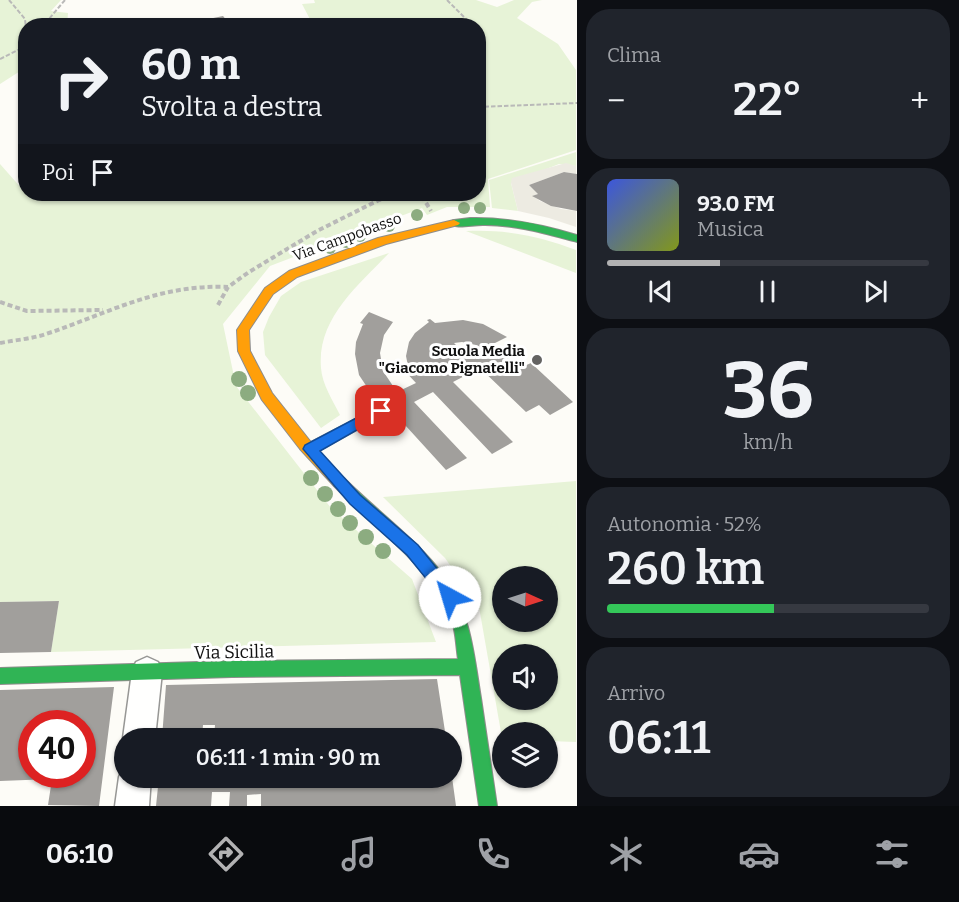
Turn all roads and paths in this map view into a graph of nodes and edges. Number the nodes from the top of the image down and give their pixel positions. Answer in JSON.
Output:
{"nodes":[{"id":1,"x":9,"y":0,"type":"edge"},
{"id":2,"x":65,"y":0,"type":"edge"},
{"id":3,"x":447,"y":0,"type":"edge"},
{"id":4,"x":24,"y":18,"type":"edge"},
{"id":5,"x":50,"y":18,"type":"edge"},
{"id":6,"x":465,"y":18,"type":"edge"},
{"id":7,"x":18,"y":50,"type":"edge"},
{"id":8,"x":0,"y":59,"type":"edge"},
{"id":9,"x":576,"y":103,"type":"edge"},
{"id":10,"x":486,"y":107,"type":"edge"},
{"id":11,"x":377,"y":201,"type":"edge"},
{"id":12,"x":576,"y":239,"type":"edge"},
{"id":13,"x":228,"y":286,"type":"junction"},
{"id":14,"x":0,"y":302,"type":"edge"},
{"id":15,"x":218,"y":305,"type":"dead end"},
{"id":16,"x":106,"y":309,"type":"junction"},
{"id":17,"x":0,"y":343,"type":"edge"},
{"id":18,"x":381,"y":411,"type":"dead end"},
{"id":19,"x":310,"y":449,"type":"junction"},
{"id":20,"x":469,"y":667,"type":"junction"},
{"id":21,"x":147,"y":672,"type":"junction"},
{"id":22,"x":0,"y":676,"type":"edge"},
{"id":23,"x":140,"y":728,"type":"edge"},
{"id":24,"x":134,"y":788,"type":"edge"},
{"id":25,"x":132,"y":806,"type":"edge"},
{"id":26,"x":488,"y":806,"type":"edge"}],
"edges":[{"from":1,"to":4,"type":"path"},
{"from":2,"to":5,"type":"path"},
{"from":3,"to":6,"type":"path"},
{"from":7,"to":8,"type":"path"},
{"from":9,"to":10,"type":"path"},
{"from":11,"to":13,"type":"path"},
{"from":12,"to":19,"type":"street","name":"Via Campobasso"},
{"from":13,"to":15,"type":"path"},
{"from":13,"to":16,"type":"path"},
{"from":14,"to":16,"type":"path"},
{"from":16,"to":17,"type":"path"},
{"from":18,"to":19,"type":"lane"},
{"from":19,"to":20,"type":"street","name":"Via Campobasso"},
{"from":20,"to":21,"type":"street","name":"Via Sicilia"},
{"from":20,"to":26,"type":"street","name":"Via Campobasso"},
{"from":21,"to":22,"type":"street","name":"Via Sicilia"},
{"from":21,"to":23,"type":"street"},
{"from":24,"to":25,"type":"street"}]}
